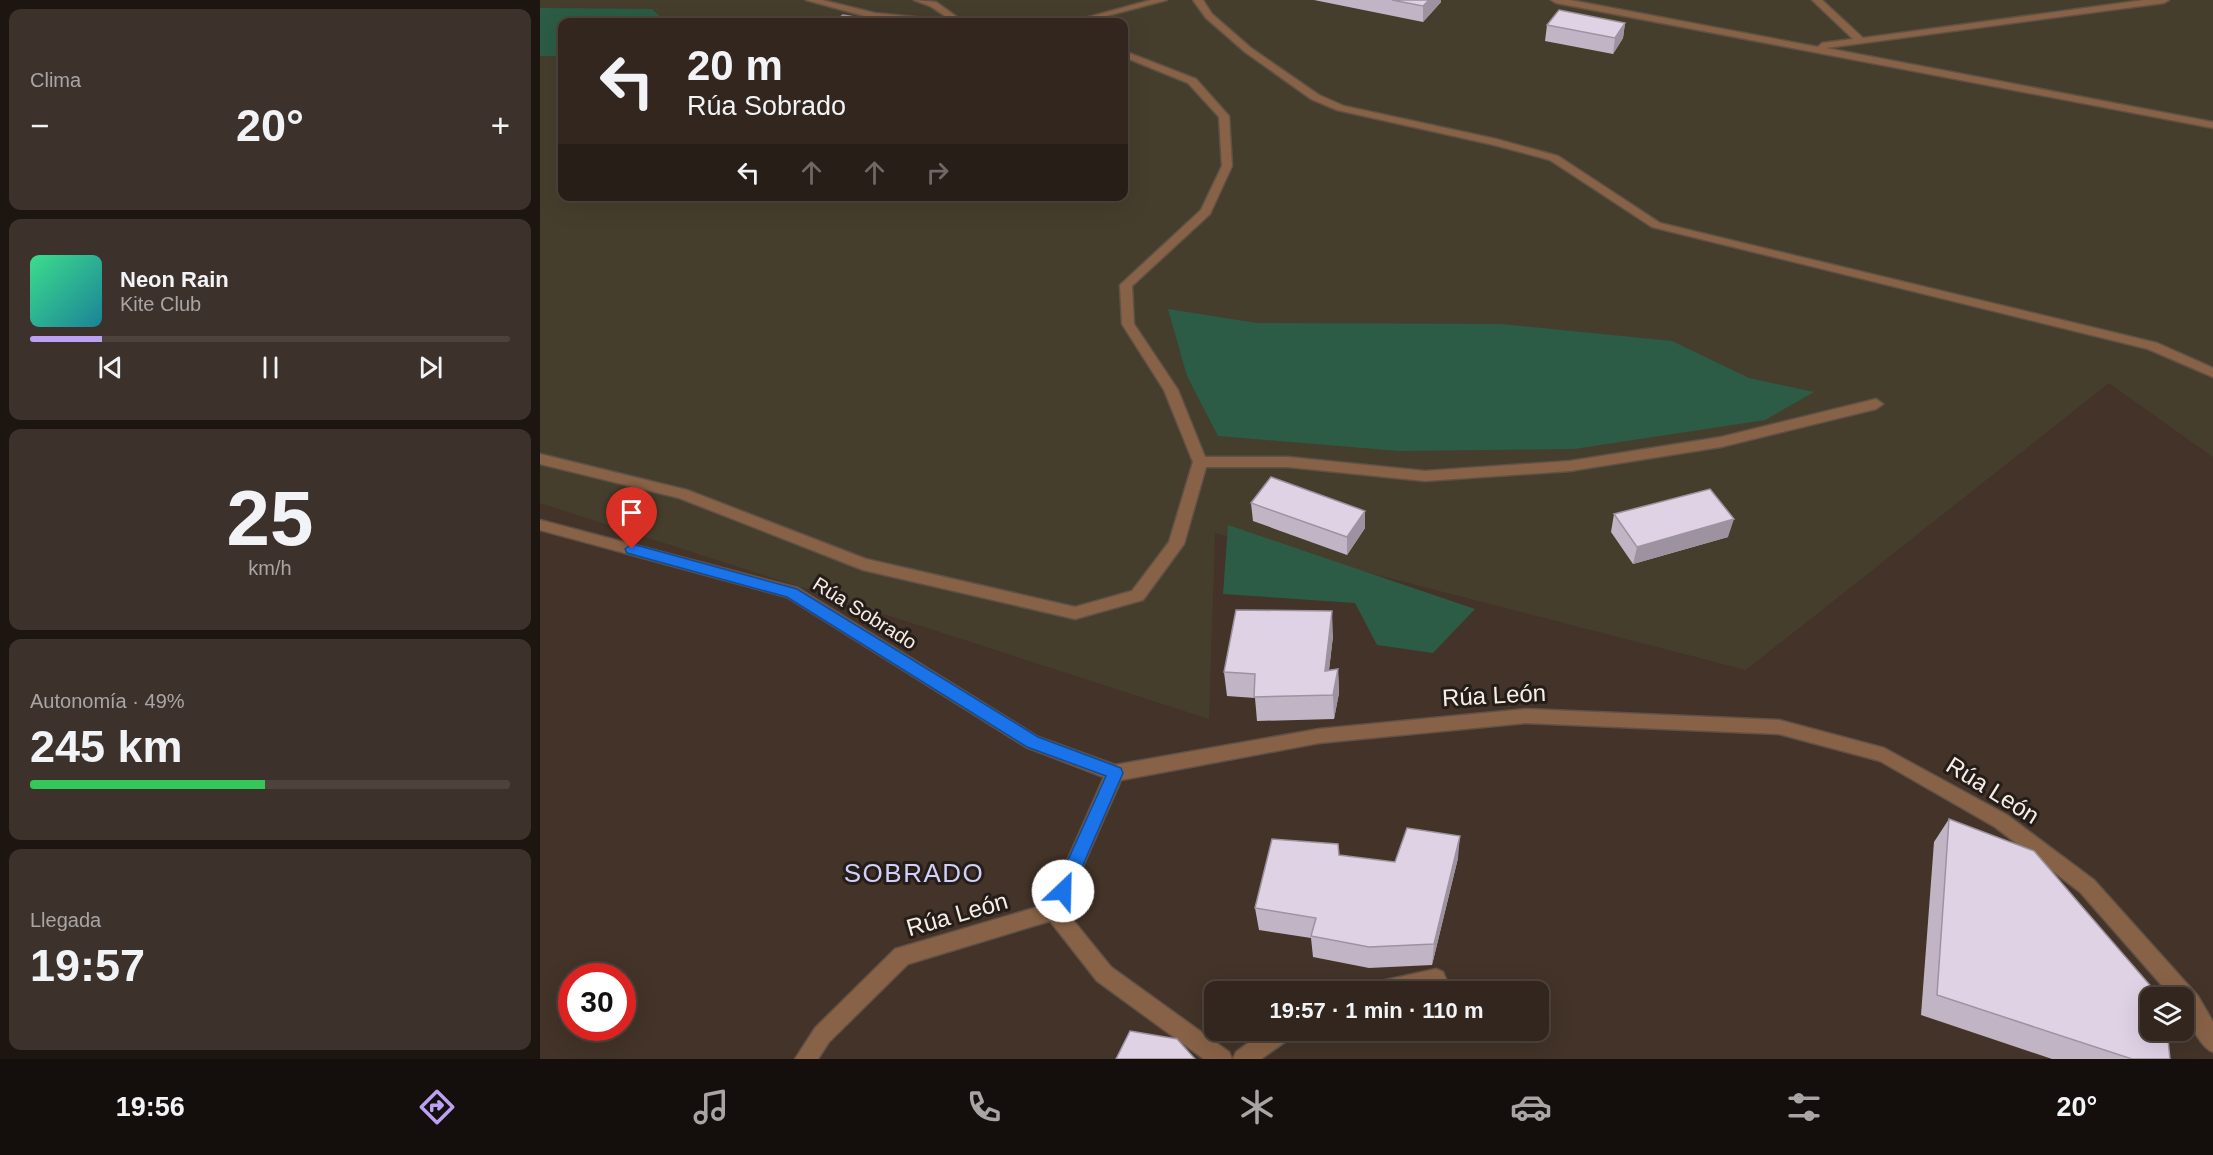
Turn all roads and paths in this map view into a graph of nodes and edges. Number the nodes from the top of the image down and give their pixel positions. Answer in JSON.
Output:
{"nodes":[{"id":1,"x":811,"y":0,"type":"edge"},
{"id":2,"x":919,"y":0,"type":"edge"},
{"id":3,"x":1162,"y":0,"type":"edge"},
{"id":4,"x":1198,"y":0,"type":"edge"},
{"id":5,"x":1556,"y":0,"type":"edge"},
{"id":6,"x":1817,"y":0,"type":"edge"},
{"id":7,"x":2164,"y":0,"type":"edge"},
{"id":8,"x":895,"y":18,"type":"edge"},
{"id":9,"x":953,"y":18,"type":"edge"},
{"id":10,"x":1092,"y":18,"type":"edge"},
{"id":11,"x":1861,"y":40,"type":"junction"},
{"id":12,"x":1809,"y":48,"type":"junction"},
{"id":13,"x":1128,"y":56,"type":"edge"},
{"id":14,"x":2213,"y":125,"type":"edge"},
{"id":15,"x":2213,"y":373,"type":"edge"},
{"id":16,"x":1876,"y":404,"type":"dead end"},
{"id":17,"x":540,"y":459,"type":"edge"},
{"id":18,"x":1200,"y":462,"type":"junction"},
{"id":19,"x":540,"y":525,"type":"edge"},
{"id":20,"x":1115,"y":773,"type":"junction"},
{"id":21,"x":1054,"y":911,"type":"junction"},
{"id":22,"x":1436,"y":979,"type":"dead end"},
{"id":23,"x":1427,"y":981,"type":"edge"},
{"id":24,"x":1269,"y":1041,"type":"edge"},
{"id":25,"x":2213,"y":1042,"type":"edge"},
{"id":26,"x":805,"y":1059,"type":"edge"},
{"id":27,"x":1222,"y":1059,"type":"edge"},
{"id":28,"x":1243,"y":1059,"type":"edge"}],
"edges":[{"from":1,"to":8,"type":"street"},
{"from":2,"to":9,"type":"street"},
{"from":3,"to":10,"type":"street"},
{"from":4,"to":15,"type":"street"},
{"from":5,"to":12,"type":"street"},
{"from":6,"to":11,"type":"street"},
{"from":7,"to":11,"type":"street"},
{"from":11,"to":12,"type":"street"},
{"from":12,"to":14,"type":"street"},
{"from":13,"to":18,"type":"street"},
{"from":16,"to":18,"type":"street"},
{"from":17,"to":18,"type":"street"},
{"from":19,"to":20,"type":"street","name":"Rúa Sobrado"},
{"from":20,"to":21,"type":"street"},
{"from":20,"to":25,"type":"street","name":"Rúa León"},
{"from":21,"to":26,"type":"street","name":"Rúa León"},
{"from":21,"to":27,"type":"street"},
{"from":22,"to":23,"type":"street"},
{"from":24,"to":28,"type":"street"}]}
